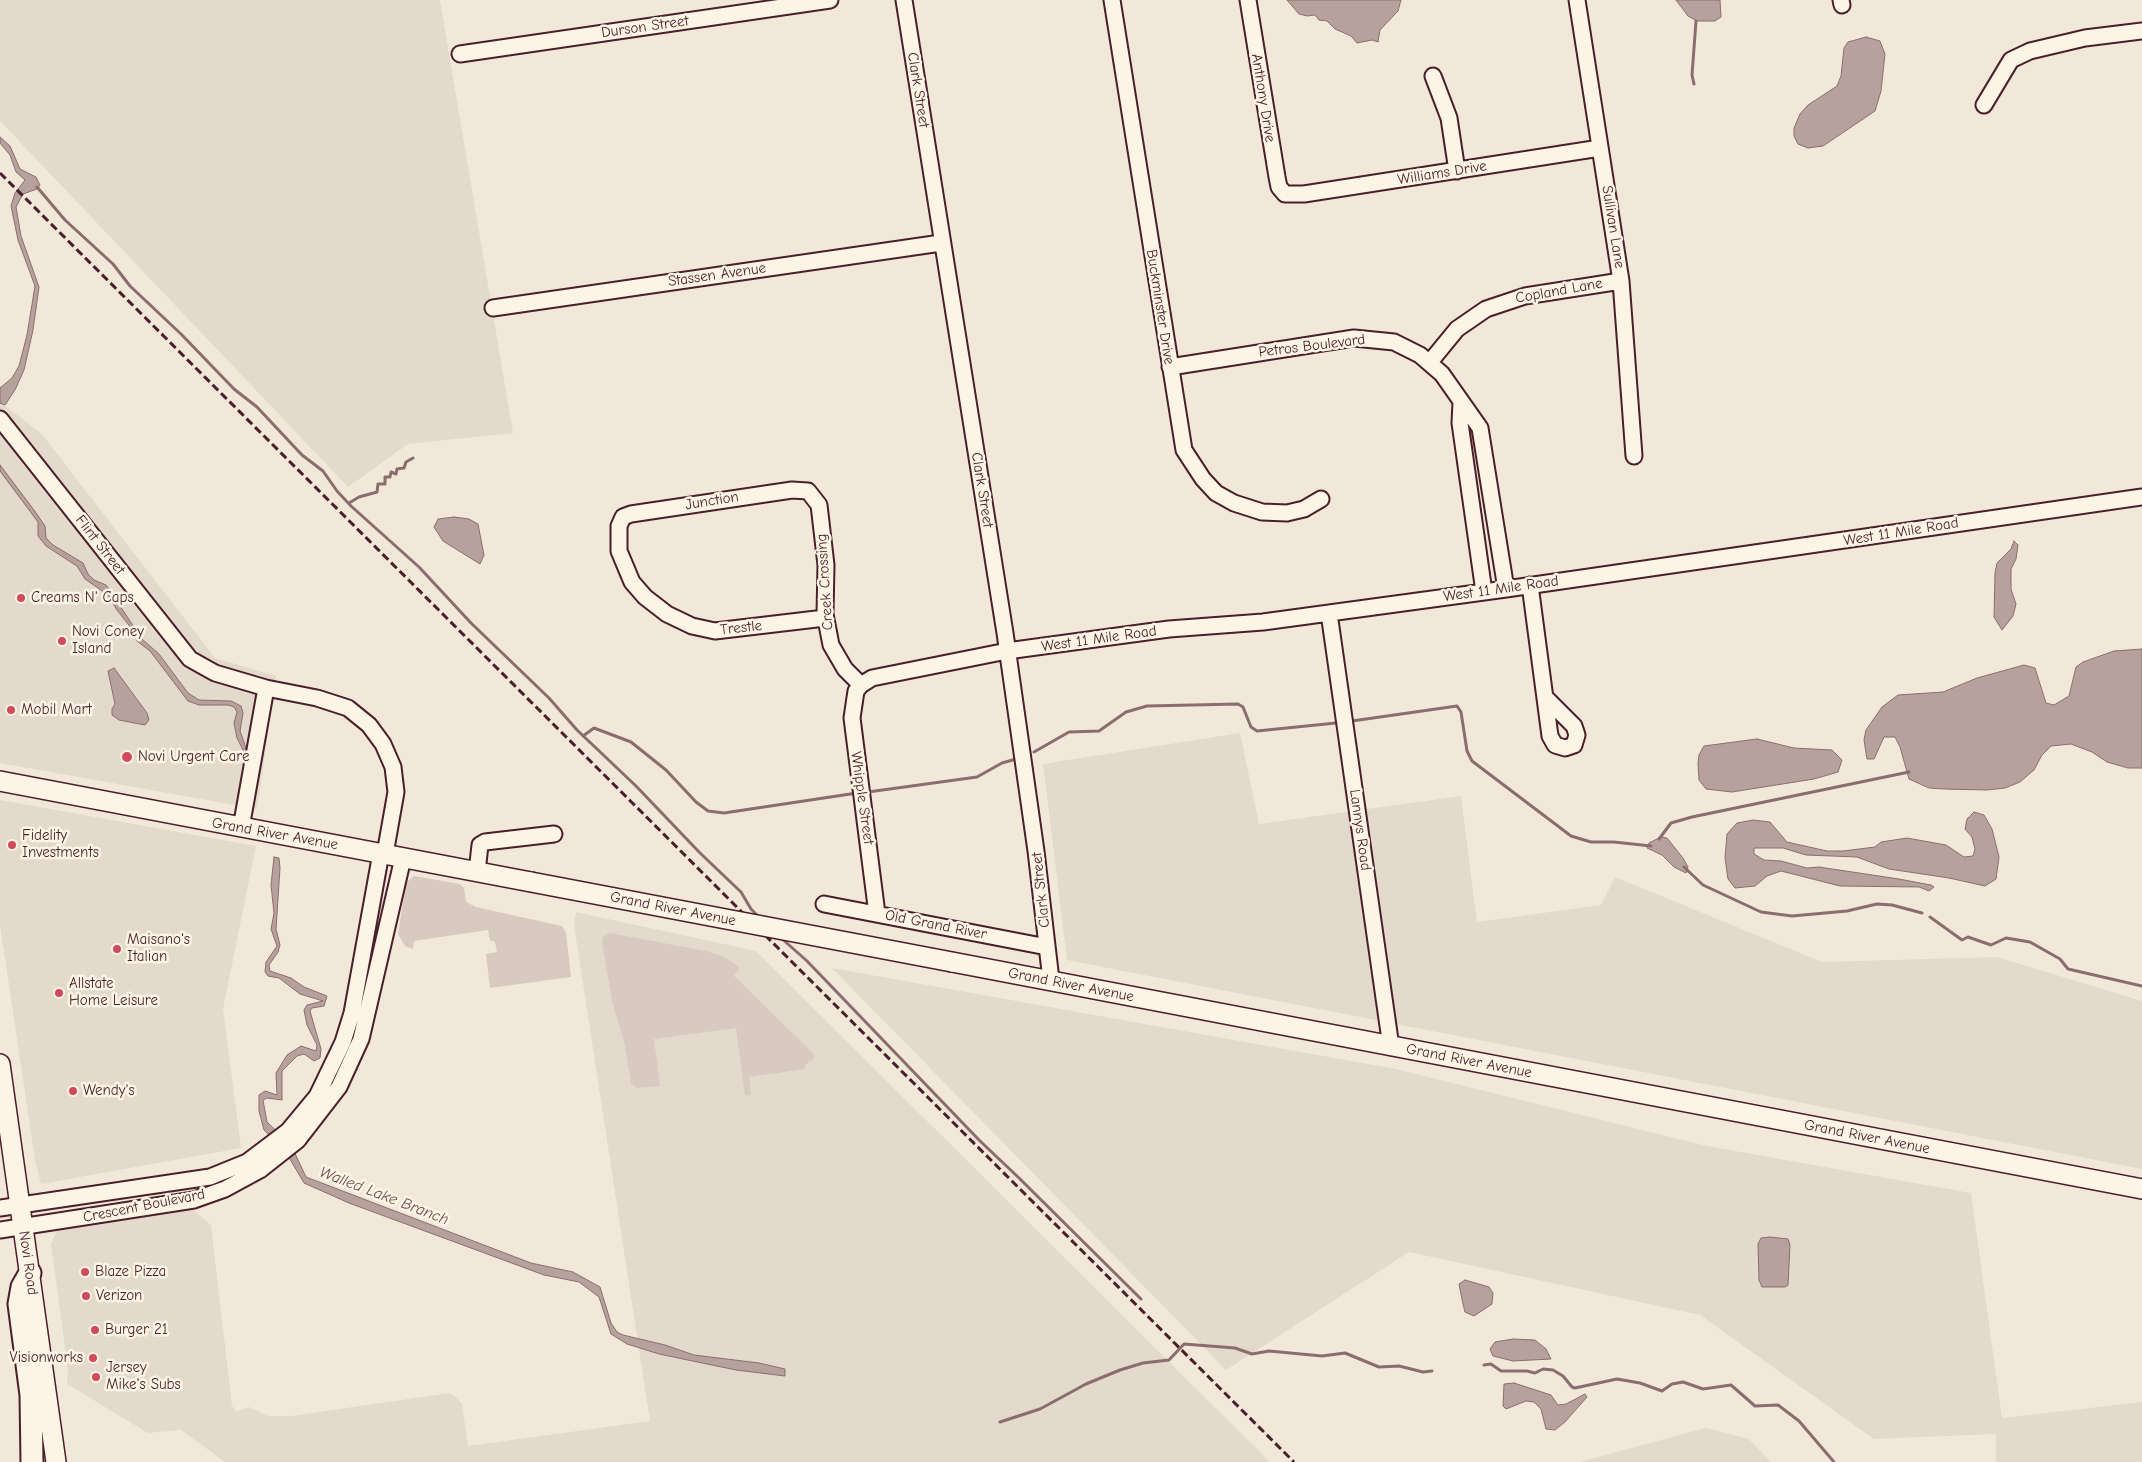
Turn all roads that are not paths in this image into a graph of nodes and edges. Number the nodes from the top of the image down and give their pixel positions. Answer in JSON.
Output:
{"nodes":[{"id":1,"x":830,"y":0,"type":"edge"},
{"id":2,"x":904,"y":0,"type":"edge"},
{"id":3,"x":1112,"y":0,"type":"edge"},
{"id":4,"x":1248,"y":0,"type":"edge"},
{"id":5,"x":1577,"y":0,"type":"edge"},
{"id":6,"x":2142,"y":31,"type":"edge"},
{"id":7,"x":460,"y":54,"type":"dead end"},
{"id":8,"x":1433,"y":76,"type":"dead end"},
{"id":9,"x":1984,"y":105,"type":"dead end"},
{"id":10,"x":1600,"y":148,"type":"junction"},
{"id":11,"x":1458,"y":171,"type":"junction"},
{"id":12,"x":1285,"y":194,"type":"joint"},
{"id":13,"x":941,"y":243,"type":"junction"},
{"id":14,"x":1621,"y":281,"type":"junction"},
{"id":15,"x":493,"y":308,"type":"dead end"},
{"id":16,"x":1430,"y":362,"type":"junction"},
{"id":17,"x":1170,"y":368,"type":"junction"},
{"id":18,"x":1461,"y":402,"type":"junction"},
{"id":19,"x":0,"y":420,"type":"edge"},
{"id":20,"x":1634,"y":456,"type":"dead end"},
{"id":21,"x":2142,"y":497,"type":"edge"},
{"id":22,"x":1322,"y":499,"type":"dead end"},
{"id":23,"x":1493,"y":499,"type":"junction"},
{"id":24,"x":816,"y":500,"type":"joint"},
{"id":25,"x":1471,"y":501,"type":"junction"},
{"id":26,"x":618,"y":534,"type":"joint"},
{"id":27,"x":1530,"y":585,"type":"junction"},
{"id":28,"x":1506,"y":589,"type":"junction"},
{"id":29,"x":1484,"y":592,"type":"junction"},
{"id":30,"x":1329,"y":613,"type":"junction"},
{"id":31,"x":825,"y":618,"type":"junction"},
{"id":32,"x":1007,"y":651,"type":"junction"},
{"id":33,"x":861,"y":685,"type":"junction"},
{"id":34,"x":266,"y":688,"type":"junction"},
{"id":35,"x":1546,"y":698,"type":"dead end"},
{"id":36,"x":0,"y":781,"type":"edge"},
{"id":37,"x":241,"y":828,"type":"junction"},
{"id":38,"x":554,"y":834,"type":"dead end"},
{"id":39,"x":390,"y":855,"type":"junction"},
{"id":40,"x":477,"y":872,"type":"junction"},
{"id":41,"x":824,"y":904,"type":"dead end"},
{"id":42,"x":877,"y":914,"type":"junction"},
{"id":43,"x":1047,"y":947,"type":"junction"},
{"id":44,"x":1051,"y":980,"type":"junction"},
{"id":45,"x":1391,"y":1047,"type":"junction"},
{"id":46,"x":0,"y":1064,"type":"edge"},
{"id":47,"x":310,"y":1117,"type":"junction"},
{"id":48,"x":257,"y":1164,"type":"junction"},
{"id":49,"x":2142,"y":1189,"type":"edge"},
{"id":50,"x":20,"y":1205,"type":"junction"},
{"id":51,"x":0,"y":1208,"type":"edge"},
{"id":52,"x":23,"y":1227,"type":"junction"},
{"id":53,"x":0,"y":1230,"type":"edge"},
{"id":54,"x":30,"y":1273,"type":"junction"},
{"id":55,"x":32,"y":1462,"type":"edge"},
{"id":56,"x":56,"y":1462,"type":"edge"}],
"edges":[{"from":1,"to":7,"type":"street","name":"Durson Street"},
{"from":2,"to":13,"type":"street","name":"Clark Street"},
{"from":3,"to":17,"type":"street","name":"Buckminster Drive"},
{"from":4,"to":12,"type":"street","name":"Anthony Drive"},
{"from":5,"to":10,"type":"street","name":"Sullivan Lane"},
{"from":6,"to":9,"type":"street"},
{"from":8,"to":11,"type":"street"},
{"from":10,"to":11,"type":"street","name":"Williams Drive"},
{"from":10,"to":14,"type":"street","name":"Sullivan Lane"},
{"from":11,"to":12,"type":"street","name":"Williams Drive"},
{"from":13,"to":15,"type":"street","name":"Stassen Avenue"},
{"from":13,"to":32,"type":"street","name":"Clark Street"},
{"from":14,"to":16,"type":"street","name":"Copland Lane"},
{"from":14,"to":20,"type":"street","name":"Sullivan Lane"},
{"from":16,"to":17,"type":"street","name":"Petros Boulevard"},
{"from":16,"to":18,"type":"street","name":"Petros Boulevard"},
{"from":17,"to":22,"type":"street","name":"Buckminster Drive"},
{"from":18,"to":23,"type":"street","name":"Petros Boulevard"},
{"from":18,"to":25,"type":"street"},
{"from":19,"to":34,"type":"street","name":"Flint Street"},
{"from":21,"to":27,"type":"street","name":"West 11 Mile Road"},
{"from":23,"to":25,"type":"street"},
{"from":23,"to":28,"type":"street","name":"Petros Boulevard"},
{"from":24,"to":26,"type":"street","name":"Junction"},
{"from":24,"to":31,"type":"street","name":"Creek Crossing"},
{"from":25,"to":29,"type":"street"},
{"from":26,"to":31,"type":"street","name":"Trestle"},
{"from":27,"to":28,"type":"street","name":"West 11 Mile Road"},
{"from":27,"to":35,"type":"street"},
{"from":28,"to":29,"type":"street","name":"West 11 Mile Road"},
{"from":29,"to":30,"type":"street","name":"West 11 Mile Road"},
{"from":30,"to":32,"type":"street","name":"West 11 Mile Road"},
{"from":30,"to":45,"type":"street","name":"Lannys Road"},
{"from":31,"to":33,"type":"street","name":"Creek Crossing"},
{"from":32,"to":33,"type":"street","name":"West 11 Mile Road"},
{"from":32,"to":43,"type":"street","name":"Clark Street"},
{"from":33,"to":42,"type":"street","name":"Whipple Street"},
{"from":34,"to":37,"type":"street"},
{"from":34,"to":39,"type":"street","name":"Flint Street"},
{"from":36,"to":37,"type":"main road","name":"Grand River Avenue"},
{"from":37,"to":39,"type":"main road","name":"Grand River Avenue"},
{"from":38,"to":40,"type":"street"},
{"from":39,"to":40,"type":"main road","name":"Grand River Avenue"},
{"from":39,"to":47,"type":"street","name":"Crescent Boulevard"},
{"from":39,"to":47,"type":"street","name":"Crescent Boulevard"},
{"from":40,"to":44,"type":"main road","name":"Grand River Avenue","bridge":true},
{"from":41,"to":42,"type":"street","name":"Old Grand River"},
{"from":42,"to":43,"type":"street","name":"Old Grand River"},
{"from":43,"to":44,"type":"street","name":"Clark Street"},
{"from":44,"to":45,"type":"main road","name":"Grand River Avenue"},
{"from":45,"to":49,"type":"main road","name":"Grand River Avenue"},
{"from":46,"to":50,"type":"main road","name":"Novi Road"},
{"from":47,"to":48,"type":"street","name":"Crescent Boulevard"},
{"from":48,"to":50,"type":"street","name":"Crescent Boulevard"},
{"from":48,"to":52,"type":"street","name":"Crescent Boulevard"},
{"from":50,"to":51,"type":"street","name":"Crescent Boulevard"},
{"from":50,"to":52,"type":"main road","name":"Novi Road"},
{"from":52,"to":53,"type":"street","name":"Crescent Boulevard"},
{"from":52,"to":54,"type":"main road","name":"Novi Road"},
{"from":54,"to":55,"type":"highway"},
{"from":54,"to":56,"type":"main road","name":"Novi Road"}]}
